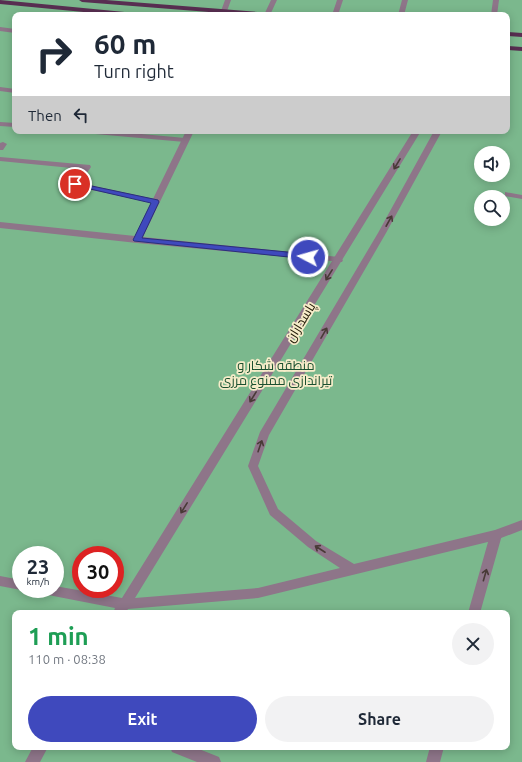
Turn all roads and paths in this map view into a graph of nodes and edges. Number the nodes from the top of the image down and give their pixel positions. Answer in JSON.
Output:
{"nodes":[{"id":1,"x":82,"y":0,"type":"edge"},
{"id":2,"x":128,"y":0,"type":"edge"},
{"id":3,"x":228,"y":0,"type":"edge"},
{"id":4,"x":274,"y":0,"type":"edge"},
{"id":5,"x":340,"y":0,"type":"edge"},
{"id":6,"x":405,"y":0,"type":"edge"},
{"id":7,"x":496,"y":0,"type":"edge"},
{"id":8,"x":0,"y":2,"type":"edge"},
{"id":9,"x":161,"y":6,"type":"junction"},
{"id":10,"x":0,"y":9,"type":"edge"},
{"id":11,"x":224,"y":11,"type":"junction"},
{"id":12,"x":43,"y":12,"type":"edge"},
{"id":13,"x":106,"y":12,"type":"edge"},
{"id":14,"x":235,"y":12,"type":"edge"},
{"id":15,"x":268,"y":12,"type":"edge"},
{"id":16,"x":336,"y":12,"type":"edge"},
{"id":17,"x":402,"y":12,"type":"edge"},
{"id":18,"x":494,"y":12,"type":"edge"},
{"id":19,"x":0,"y":29,"type":"edge"},
{"id":20,"x":12,"y":31,"type":"edge"},
{"id":21,"x":510,"y":34,"type":"edge"},
{"id":22,"x":522,"y":35,"type":"edge"},
{"id":23,"x":510,"y":48,"type":"edge"},
{"id":24,"x":522,"y":49,"type":"edge"},
{"id":25,"x":0,"y":89,"type":"edge"},
{"id":26,"x":12,"y":91,"type":"edge"},
{"id":27,"x":0,"y":124,"type":"edge"},
{"id":28,"x":12,"y":125,"type":"edge"},
{"id":29,"x":118,"y":134,"type":"edge"},
{"id":30,"x":189,"y":134,"type":"edge"},
{"id":31,"x":415,"y":134,"type":"edge"},
{"id":32,"x":436,"y":134,"type":"edge"},
{"id":33,"x":186,"y":140,"type":"junction"},
{"id":34,"x":0,"y":159,"type":"edge"},
{"id":35,"x":510,"y":194,"type":"edge"},
{"id":36,"x":522,"y":197,"type":"edge"},
{"id":37,"x":155,"y":202,"type":"junction"},
{"id":38,"x":0,"y":225,"type":"edge"},
{"id":39,"x":137,"y":240,"type":"junction"},
{"id":40,"x":339,"y":260,"type":"junction"},
{"id":41,"x":522,"y":525,"type":"edge"},
{"id":42,"x":496,"y":535,"type":"junction"},
{"id":43,"x":353,"y":570,"type":"junction"},
{"id":44,"x":0,"y":582,"type":"edge"},
{"id":45,"x":12,"y":584,"type":"edge"},
{"id":46,"x":64,"y":594,"type":"edge"},
{"id":47,"x":121,"y":608,"type":"edge"},
{"id":48,"x":475,"y":610,"type":"edge"},
{"id":49,"x":39,"y":750,"type":"edge"},
{"id":50,"x":184,"y":750,"type":"edge"},
{"id":51,"x":436,"y":750,"type":"edge"},
{"id":52,"x":32,"y":762,"type":"edge"},
{"id":53,"x":214,"y":762,"type":"edge"},
{"id":54,"x":433,"y":762,"type":"edge"}],
"edges":[{"from":1,"to":9,"type":"main road"},
{"from":2,"to":9,"type":"main road"},
{"from":3,"to":11,"type":"street"},
{"from":4,"to":15,"type":"street"},
{"from":5,"to":16,"type":"street"},
{"from":6,"to":17,"type":"street"},
{"from":7,"to":18,"type":"street"},
{"from":8,"to":13,"type":"main road"},
{"from":9,"to":11,"type":"main road"},
{"from":10,"to":12,"type":"main road"},
{"from":11,"to":14,"type":"main road"},
{"from":19,"to":20,"type":"street"},
{"from":21,"to":22,"type":"main road"},
{"from":23,"to":24,"type":"main road"},
{"from":25,"to":26,"type":"street"},
{"from":27,"to":28,"type":"street"},
{"from":29,"to":33,"type":"street"},
{"from":30,"to":33,"type":"street"},
{"from":31,"to":40,"type":"street","name":"پاسداران","one_way":true},
{"from":43,"to":32,"type":"street","name":"پاسداران","one_way":true},
{"from":33,"to":37,"type":"street"},
{"from":34,"to":37,"type":"street"},
{"from":35,"to":36,"type":"street"},
{"from":37,"to":39,"type":"street"},
{"from":38,"to":39,"type":"street"},
{"from":39,"to":40,"type":"street"},
{"from":40,"to":47,"type":"street","name":"پاسداران","one_way":true},
{"from":41,"to":42,"type":"street"},
{"from":42,"to":43,"type":"street"},
{"from":48,"to":42,"type":"street","one_way":true},
{"from":43,"to":47,"type":"street"},
{"from":44,"to":45,"type":"street"},
{"from":46,"to":47,"type":"street"},
{"from":49,"to":52,"type":"street"},
{"from":50,"to":53,"type":"street"},
{"from":51,"to":54,"type":"street"}]}
